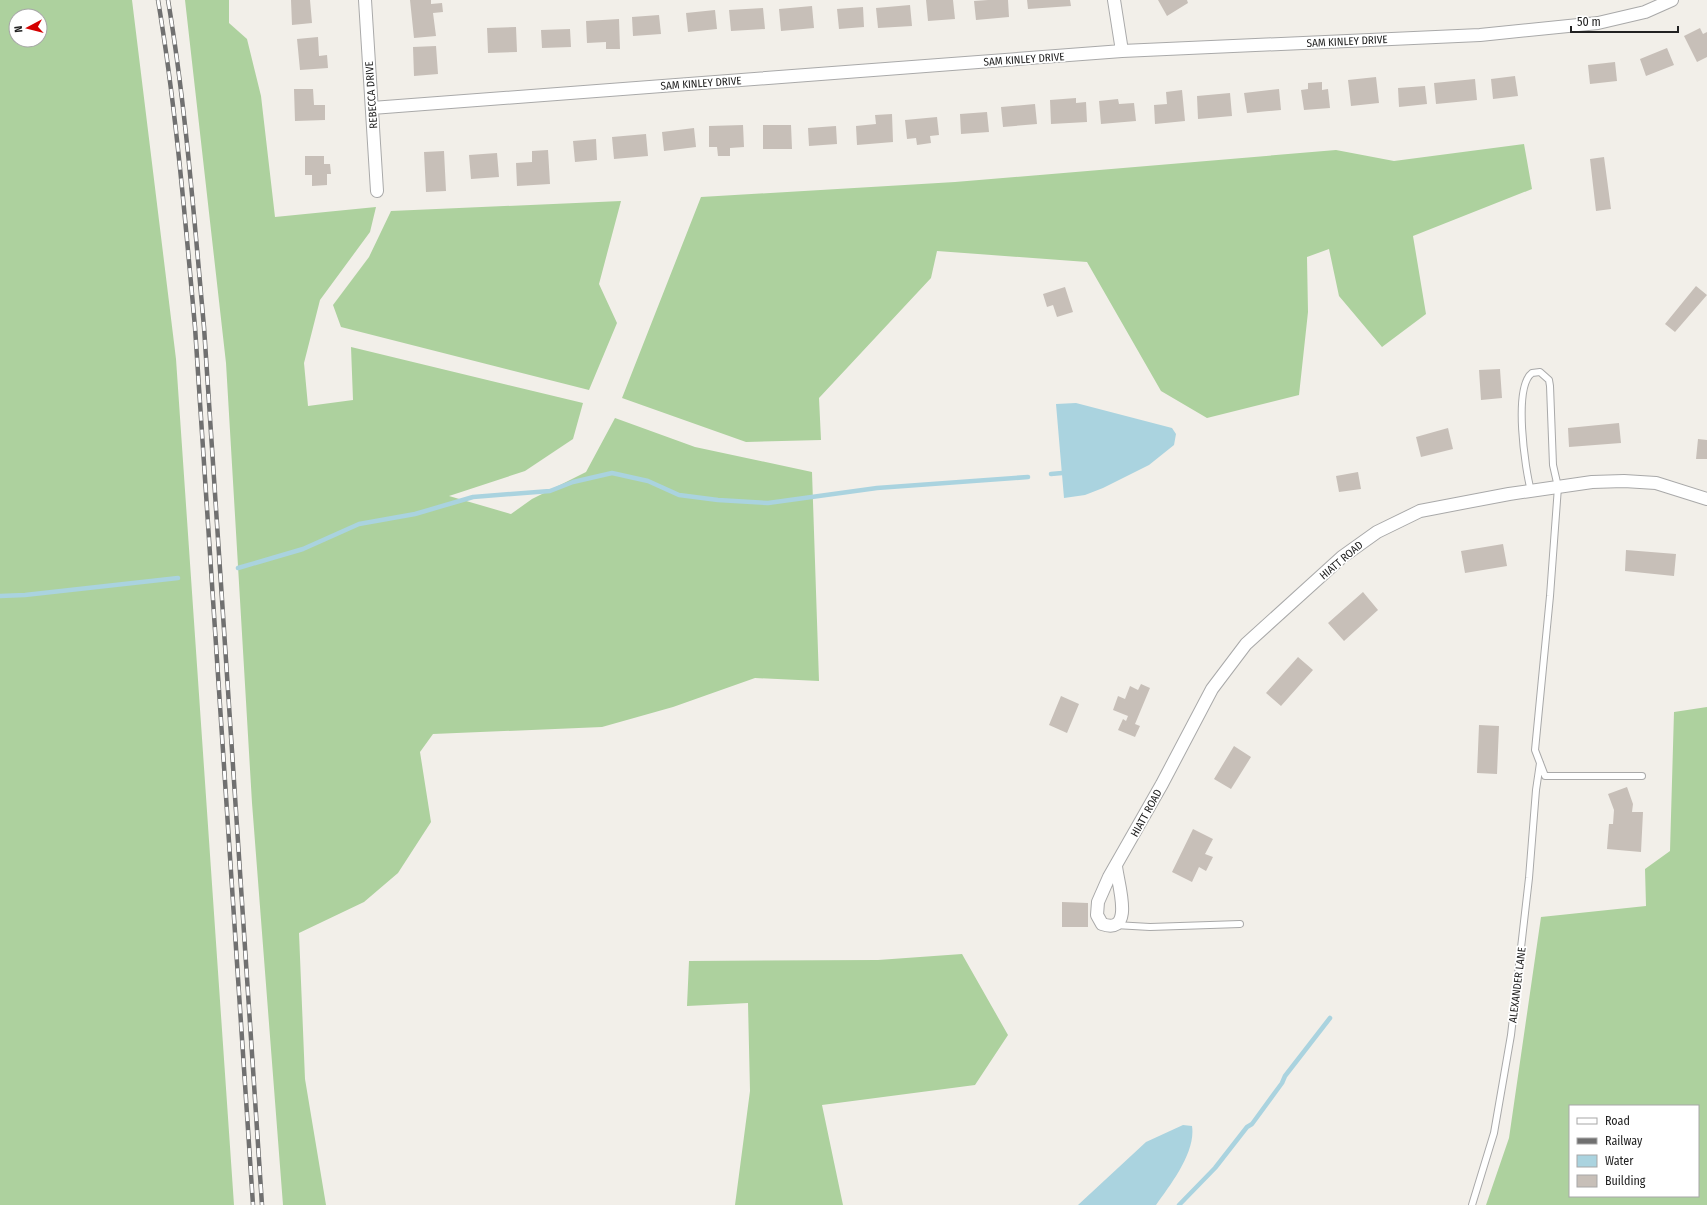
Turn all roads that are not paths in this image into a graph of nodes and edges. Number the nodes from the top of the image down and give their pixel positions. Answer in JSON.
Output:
{"nodes":[{"id":1,"x":365,"y":0,"type":"edge"},
{"id":2,"x":1114,"y":0,"type":"edge"},
{"id":3,"x":1672,"y":0,"type":"edge"},
{"id":4,"x":1122,"y":51,"type":"junction"},
{"id":5,"x":372,"y":108,"type":"junction"},
{"id":6,"x":378,"y":191,"type":"dead end"},
{"id":7,"x":1558,"y":487,"type":"junction"},
{"id":8,"x":1531,"y":490,"type":"junction"},
{"id":9,"x":1707,"y":498,"type":"edge"},
{"id":10,"x":1540,"y":762,"type":"junction"},
{"id":11,"x":1642,"y":776,"type":"dead end"},
{"id":12,"x":1116,"y":866,"type":"junction"},
{"id":13,"x":1240,"y":924,"type":"dead end"},
{"id":14,"x":1113,"y":925,"type":"junction"},
{"id":15,"x":1472,"y":1205,"type":"edge"}],
"edges":[{"from":1,"to":5,"type":"street","name":"REBECCA DRIVE"},
{"from":2,"to":4,"type":"street"},
{"from":3,"to":4,"type":"street","name":"SAM KINLEY DRIVE"},
{"from":4,"to":5,"type":"street","name":"SAM KINLEY DRIVE"},
{"from":5,"to":6,"type":"street","name":"REBECCA DRIVE"},
{"from":7,"to":8,"type":"street","name":"HIATT ROAD"},
{"from":7,"to":8,"type":"lane"},
{"from":7,"to":9,"type":"street","name":"HIATT ROAD"},
{"from":7,"to":10,"type":"lane"},
{"from":8,"to":12,"type":"street","name":"HIATT ROAD"},
{"from":10,"to":11,"type":"lane"},
{"from":10,"to":15,"type":"lane","name":"ALEXANDER LANE"},
{"from":12,"to":14,"type":"street"},
{"from":12,"to":14,"type":"street","name":"HIATT ROAD"},
{"from":13,"to":14,"type":"lane"}]}
